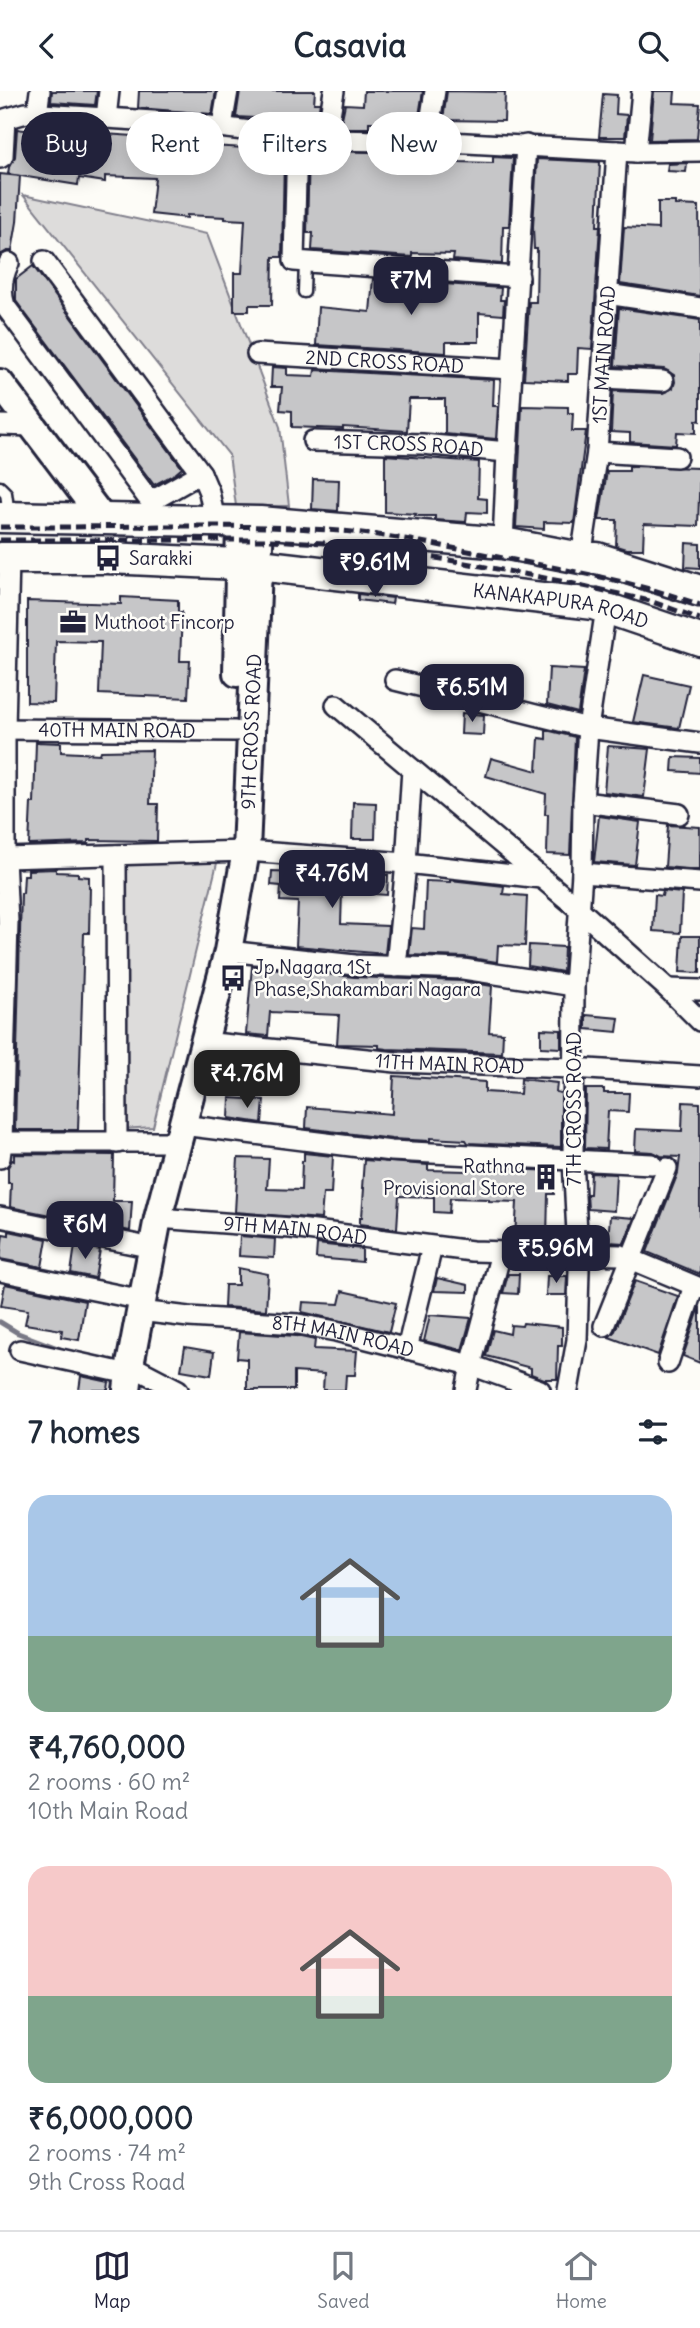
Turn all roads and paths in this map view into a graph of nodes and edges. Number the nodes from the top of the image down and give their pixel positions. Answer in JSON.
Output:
{"nodes":[{"id":1,"x":40,"y":91,"type":"edge"},
{"id":2,"x":109,"y":91,"type":"edge"},
{"id":3,"x":228,"y":91,"type":"edge"},
{"id":4,"x":334,"y":91,"type":"edge"},
{"id":5,"x":435,"y":91,"type":"edge"},
{"id":6,"x":642,"y":91,"type":"edge"},
{"id":7,"x":37,"y":112,"type":"edge"},
{"id":8,"x":107,"y":112,"type":"edge"},
{"id":9,"x":331,"y":112,"type":"edge"},
{"id":10,"x":432,"y":112,"type":"edge"},
{"id":11,"x":21,"y":114,"type":"edge"},
{"id":12,"x":224,"y":114,"type":"edge"},
{"id":13,"x":462,"y":142,"type":"edge"},
{"id":14,"x":526,"y":145,"type":"junction"},
{"id":15,"x":700,"y":151,"type":"edge"},
{"id":16,"x":626,"y":152,"type":"junction"},
{"id":17,"x":0,"y":158,"type":"edge"},
{"id":18,"x":299,"y":175,"type":"edge"},
{"id":19,"x":44,"y":261,"type":"dead end"},
{"id":20,"x":300,"y":261,"type":"junction"},
{"id":21,"x":9,"y":263,"type":"dead end"},
{"id":22,"x":519,"y":277,"type":"junction"},
{"id":23,"x":304,"y":292,"type":"dead end"},
{"id":24,"x":607,"y":294,"type":"junction"},
{"id":25,"x":700,"y":308,"type":"edge"},
{"id":26,"x":257,"y":353,"type":"dead end"},
{"id":27,"x":512,"y":369,"type":"junction"},
{"id":28,"x":602,"y":378,"type":"junction"},
{"id":29,"x":663,"y":381,"type":"dead end"},
{"id":30,"x":0,"y":383,"type":"edge"},
{"id":31,"x":0,"y":425,"type":"edge"},
{"id":32,"x":33,"y":426,"type":"junction"},
{"id":33,"x":313,"y":441,"type":"dead end"},
{"id":34,"x":506,"y":452,"type":"junction"},
{"id":35,"x":597,"y":452,"type":"junction"},
{"id":36,"x":677,"y":457,"type":"dead end"},
{"id":37,"x":201,"y":473,"type":"junction"},
{"id":38,"x":180,"y":485,"type":"junction"},
{"id":39,"x":0,"y":487,"type":"edge"},
{"id":40,"x":5,"y":517,"type":"edge"},
{"id":41,"x":103,"y":519,"type":"junction"},
{"id":42,"x":227,"y":522,"type":"junction"},
{"id":43,"x":503,"y":543,"type":"junction"},
{"id":44,"x":4,"y":558,"type":"edge"},
{"id":45,"x":581,"y":558,"type":"junction"},
{"id":46,"x":250,"y":564,"type":"junction"},
{"id":47,"x":700,"y":591,"type":"edge"},
{"id":48,"x":606,"y":608,"type":"junction"},
{"id":49,"x":700,"y":640,"type":"edge"},
{"id":50,"x":394,"y":680,"type":"dead end"},
{"id":51,"x":336,"y":705,"type":"dead end"},
{"id":52,"x":588,"y":728,"type":"junction"},
{"id":53,"x":3,"y":729,"type":"edge"},
{"id":54,"x":235,"y":731,"type":"junction"},
{"id":55,"x":700,"y":743,"type":"edge"},
{"id":56,"x":412,"y":769,"type":"junction"},
{"id":57,"x":583,"y":802,"type":"junction"},
{"id":58,"x":679,"y":814,"type":"dead end"},
{"id":59,"x":237,"y":851,"type":"junction"},
{"id":60,"x":116,"y":855,"type":"junction"},
{"id":61,"x":5,"y":858,"type":"junction"},
{"id":62,"x":406,"y":863,"type":"junction"},
{"id":63,"x":582,"y":873,"type":"junction"},
{"id":64,"x":541,"y":878,"type":"junction"},
{"id":65,"x":700,"y":882,"type":"edge"},
{"id":66,"x":580,"y":910,"type":"junction"},
{"id":67,"x":228,"y":951,"type":"junction"},
{"id":68,"x":396,"y":967,"type":"junction"},
{"id":69,"x":574,"y":986,"type":"junction"},
{"id":70,"x":668,"y":989,"type":"junction"},
{"id":71,"x":700,"y":990,"type":"edge"},
{"id":72,"x":700,"y":1021,"type":"edge"},
{"id":73,"x":203,"y":1042,"type":"junction"},
{"id":74,"x":572,"y":1068,"type":"junction"},
{"id":75,"x":700,"y":1076,"type":"edge"},
{"id":76,"x":173,"y":1137,"type":"junction"},
{"id":77,"x":117,"y":1143,"type":"junction"},
{"id":78,"x":1,"y":1147,"type":"edge"},
{"id":79,"x":573,"y":1159,"type":"junction"},
{"id":80,"x":0,"y":1217,"type":"edge"},
{"id":81,"x":158,"y":1218,"type":"junction"},
{"id":82,"x":138,"y":1245,"type":"junction"},
{"id":83,"x":432,"y":1247,"type":"junction"},
{"id":84,"x":501,"y":1253,"type":"junction"},
{"id":85,"x":576,"y":1255,"type":"junction"},
{"id":86,"x":629,"y":1259,"type":"junction"},
{"id":87,"x":0,"y":1272,"type":"edge"},
{"id":88,"x":697,"y":1287,"type":"edge"},
{"id":89,"x":134,"y":1304,"type":"junction"},
{"id":90,"x":604,"y":1326,"type":"dead end"},
{"id":91,"x":407,"y":1349,"type":"junction"},
{"id":92,"x":20,"y":1350,"type":"dead end"},
{"id":93,"x":667,"y":1363,"type":"dead end"},
{"id":94,"x":471,"y":1365,"type":"junction"},
{"id":95,"x":121,"y":1379,"type":"edge"},
{"id":96,"x":178,"y":1390,"type":"edge"},
{"id":97,"x":466,"y":1390,"type":"edge"},
{"id":98,"x":540,"y":1390,"type":"edge"},
{"id":99,"x":568,"y":1390,"type":"edge"}],
"edges":[{"from":1,"to":7,"type":"street"},
{"from":2,"to":8,"type":"street"},
{"from":3,"to":12,"type":"street"},
{"from":4,"to":9,"type":"street"},
{"from":5,"to":10,"type":"street"},
{"from":6,"to":16,"type":"street","name":"1ST MAIN ROAD"},
{"from":11,"to":17,"type":"street"},
{"from":13,"to":14,"type":"street"},
{"from":14,"to":16,"type":"street"},
{"from":14,"to":22,"type":"street"},
{"from":15,"to":16,"type":"street"},
{"from":16,"to":24,"type":"street","name":"1ST MAIN ROAD"},
{"from":18,"to":20,"type":"street"},
{"from":19,"to":37,"type":"street"},
{"from":20,"to":22,"type":"street"},
{"from":20,"to":23,"type":"lane"},
{"from":21,"to":38,"type":"street"},
{"from":22,"to":27,"type":"street"},
{"from":24,"to":25,"type":"street"},
{"from":24,"to":28,"type":"street","name":"1ST MAIN ROAD"},
{"from":26,"to":27,"type":"street","name":"2ND CROSS ROAD"},
{"from":27,"to":34,"type":"street"},
{"from":28,"to":29,"type":"street"},
{"from":28,"to":35,"type":"street","name":"1ST MAIN ROAD"},
{"from":30,"to":32,"type":"main road"},
{"from":31,"to":32,"type":"street"},
{"from":32,"to":41,"type":"main road"},
{"from":33,"to":34,"type":"street","name":"1ST CROSS ROAD"},
{"from":34,"to":43,"type":"street"},
{"from":35,"to":36,"type":"street"},
{"from":35,"to":45,"type":"street","name":"1ST MAIN ROAD"},
{"from":37,"to":38,"type":"street"},
{"from":37,"to":42,"type":"street"},
{"from":38,"to":42,"type":"street"},
{"from":39,"to":40,"type":"lane"},
{"from":40,"to":41,"type":"main road"},
{"from":41,"to":42,"type":"main road"},
{"from":42,"to":43,"type":"main road"},
{"from":42,"to":46,"type":"main road","name":"9TH CROSS ROAD"},
{"from":43,"to":45,"type":"main road"},
{"from":44,"to":46,"type":"main road","name":"KANAKAPURA ROAD"},
{"from":44,"to":53,"type":"street"},
{"from":45,"to":47,"type":"main road"},
{"from":46,"to":48,"type":"main road","name":"KANAKAPURA ROAD"},
{"from":46,"to":54,"type":"main road","name":"9TH CROSS ROAD"},
{"from":46,"to":59,"type":"main road","name":"9TH CROSS ROAD"},
{"from":48,"to":49,"type":"main road","name":"KANAKAPURA ROAD"},
{"from":48,"to":52,"type":"street","name":"7TH CROSS ROAD"},
{"from":50,"to":52,"type":"street"},
{"from":51,"to":56,"type":"street"},
{"from":52,"to":55,"type":"street"},
{"from":52,"to":57,"type":"street","name":"7TH CROSS ROAD"},
{"from":53,"to":54,"type":"street","name":"40TH MAIN ROAD"},
{"from":53,"to":61,"type":"street"},
{"from":54,"to":59,"type":"main road","name":"9TH CROSS ROAD"},
{"from":56,"to":62,"type":"street"},
{"from":56,"to":64,"type":"street"},
{"from":57,"to":58,"type":"street"},
{"from":57,"to":63,"type":"street","name":"7TH CROSS ROAD"},
{"from":59,"to":60,"type":"street"},
{"from":59,"to":62,"type":"street"},
{"from":59,"to":67,"type":"main road","name":"9TH CROSS ROAD"},
{"from":59,"to":76,"type":"main road","name":"9TH CROSS ROAD"},
{"from":60,"to":61,"type":"street"},
{"from":60,"to":77,"type":"street"},
{"from":61,"to":78,"type":"street"},
{"from":62,"to":64,"type":"street"},
{"from":62,"to":68,"type":"street"},
{"from":63,"to":65,"type":"street"},
{"from":63,"to":66,"type":"street","name":"7TH CROSS ROAD"},
{"from":64,"to":66,"type":"street"},
{"from":66,"to":69,"type":"street","name":"7TH CROSS ROAD"},
{"from":66,"to":70,"type":"street"},
{"from":67,"to":68,"type":"street"},
{"from":67,"to":73,"type":"main road","name":"9TH CROSS ROAD"},
{"from":68,"to":69,"type":"street"},
{"from":69,"to":74,"type":"street","name":"7TH CROSS ROAD"},
{"from":70,"to":71,"type":"street"},
{"from":70,"to":72,"type":"street"},
{"from":73,"to":74,"type":"street","name":"11TH MAIN ROAD"},
{"from":73,"to":76,"type":"main road","name":"9TH CROSS ROAD"},
{"from":74,"to":75,"type":"street","name":"11TH MAIN ROAD"},
{"from":74,"to":79,"type":"street","name":"7TH CROSS ROAD"},
{"from":76,"to":77,"type":"street"},
{"from":76,"to":79,"type":"street"},
{"from":76,"to":81,"type":"main road","name":"9TH CROSS ROAD"},
{"from":76,"to":82,"type":"main road","name":"9TH CROSS ROAD"},
{"from":77,"to":78,"type":"street"},
{"from":79,"to":85,"type":"street","name":"7TH CROSS ROAD"},
{"from":79,"to":86,"type":"street"},
{"from":80,"to":82,"type":"street"},
{"from":81,"to":83,"type":"street","name":"9TH MAIN ROAD"},
{"from":81,"to":89,"type":"main road","name":"9TH CROSS ROAD"},
{"from":82,"to":89,"type":"main road","name":"9TH CROSS ROAD"},
{"from":83,"to":84,"type":"street","name":"9TH MAIN ROAD"},
{"from":83,"to":91,"type":"street"},
{"from":84,"to":85,"type":"street","name":"9TH MAIN ROAD"},
{"from":84,"to":94,"type":"street"},
{"from":85,"to":86,"type":"street","name":"9TH MAIN ROAD"},
{"from":85,"to":99,"type":"street","name":"7TH CROSS ROAD"},
{"from":86,"to":88,"type":"street","name":"9TH MAIN ROAD"},
{"from":86,"to":90,"type":"street"},
{"from":87,"to":89,"type":"street","name":"8TH MAIN ROAD"},
{"from":88,"to":93,"type":"street"},
{"from":89,"to":91,"type":"street","name":"8TH MAIN ROAD"},
{"from":89,"to":95,"type":"main road","name":"9TH CROSS ROAD"},
{"from":91,"to":94,"type":"street","name":"8TH MAIN ROAD"},
{"from":92,"to":95,"type":"street"},
{"from":94,"to":97,"type":"street"},
{"from":94,"to":98,"type":"street","name":"8TH MAIN ROAD"},
{"from":95,"to":96,"type":"street"}]}
